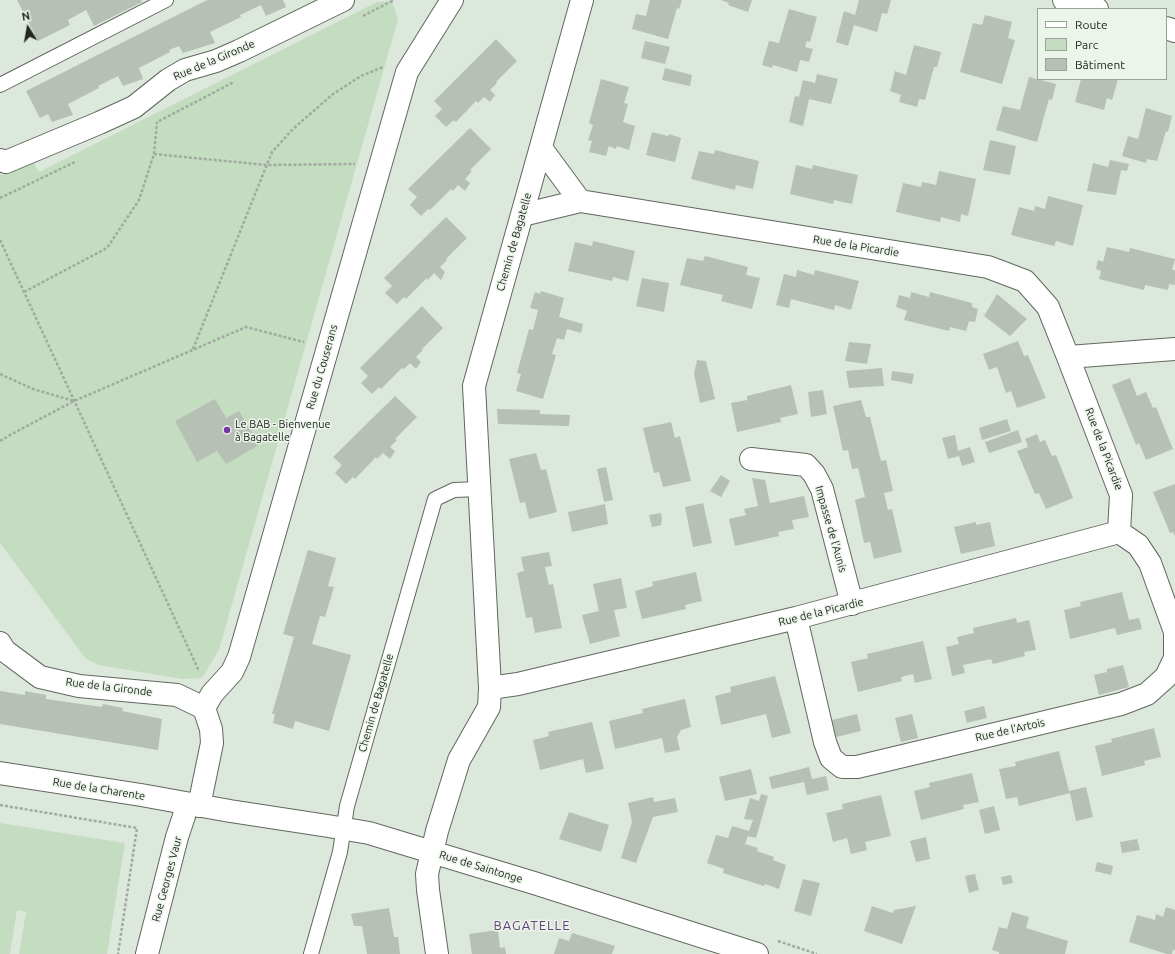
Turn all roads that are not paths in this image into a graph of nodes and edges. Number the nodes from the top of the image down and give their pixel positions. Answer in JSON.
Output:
{"nodes":[{"id":1,"x":166,"y":0,"type":"edge"},
{"id":2,"x":343,"y":0,"type":"edge"},
{"id":3,"x":452,"y":0,"type":"edge"},
{"id":4,"x":582,"y":0,"type":"edge"},
{"id":5,"x":1064,"y":0,"type":"edge"},
{"id":6,"x":1093,"y":8,"type":"edge"},
{"id":7,"x":0,"y":85,"type":"edge"},
{"id":8,"x":541,"y":148,"type":"junction"},
{"id":9,"x":0,"y":160,"type":"edge"},
{"id":10,"x":580,"y":201,"type":"junction"},
{"id":11,"x":522,"y":215,"type":"junction"},
{"id":12,"x":1175,"y":349,"type":"edge"},
{"id":13,"x":1068,"y":357,"type":"junction"},
{"id":14,"x":751,"y":459,"type":"dead end"},
{"id":15,"x":480,"y":488,"type":"junction"},
{"id":16,"x":1119,"y":532,"type":"junction"},
{"id":17,"x":852,"y":604,"type":"junction"},
{"id":18,"x":796,"y":618,"type":"junction"},
{"id":19,"x":0,"y":643,"type":"edge"},
{"id":20,"x":490,"y":688,"type":"junction"},
{"id":21,"x":208,"y":701,"type":"junction"},
{"id":22,"x":0,"y":773,"type":"edge"},
{"id":23,"x":192,"y":805,"type":"junction"},
{"id":24,"x":344,"y":828,"type":"junction"},
{"id":25,"x":432,"y":852,"type":"junction"},
{"id":26,"x":147,"y":954,"type":"edge"},
{"id":27,"x":311,"y":954,"type":"edge"},
{"id":28,"x":437,"y":954,"type":"edge"},
{"id":29,"x":757,"y":954,"type":"edge"}],
"edges":[{"from":1,"to":7,"type":"lane"},
{"from":2,"to":9,"type":"street","name":"Rue de la Gironde"},
{"from":3,"to":21,"type":"street","name":"Rue du Couserans"},
{"from":4,"to":8,"type":"street","name":"Chemin de Bagatelle"},
{"from":5,"to":6,"type":"street"},
{"from":8,"to":10,"type":"street"},
{"from":8,"to":11,"type":"street","name":"Chemin de Bagatelle"},
{"from":10,"to":11,"type":"street","name":"Rue de la Picardie"},
{"from":10,"to":13,"type":"street","name":"Rue de la Picardie"},
{"from":11,"to":15,"type":"street","name":"Chemin de Bagatelle"},
{"from":12,"to":13,"type":"street"},
{"from":13,"to":16,"type":"street","name":"Rue de la Picardie"},
{"from":14,"to":17,"type":"street","name":"Impasse de l'Aunis"},
{"from":15,"to":20,"type":"street","name":"Chemin de Bagatelle"},
{"from":15,"to":24,"type":"lane","name":"Chemin de Bagatelle"},
{"from":16,"to":17,"type":"street","name":"Rue de la Picardie"},
{"from":16,"to":18,"type":"street","name":"Rue de l'Artois"},
{"from":17,"to":18,"type":"street","name":"Rue de la Picardie"},
{"from":18,"to":20,"type":"street","name":"Rue de la Picardie"},
{"from":19,"to":21,"type":"street","name":"Rue de la Gironde"},
{"from":20,"to":25,"type":"street","name":"Chemin de Bagatelle"},
{"from":21,"to":23,"type":"street"},
{"from":22,"to":23,"type":"street","name":"Rue de la Charente"},
{"from":23,"to":24,"type":"street","name":"Rue de Saintonge"},
{"from":23,"to":26,"type":"street","name":"Rue Georges Vaur"},
{"from":24,"to":25,"type":"street","name":"Rue de Saintonge"},
{"from":24,"to":27,"type":"lane","name":"Chemin de Bagatelle"},
{"from":25,"to":28,"type":"street","name":"Chemin de Bagatelle"},
{"from":25,"to":29,"type":"street","name":"Rue de Saintonge"}]}
